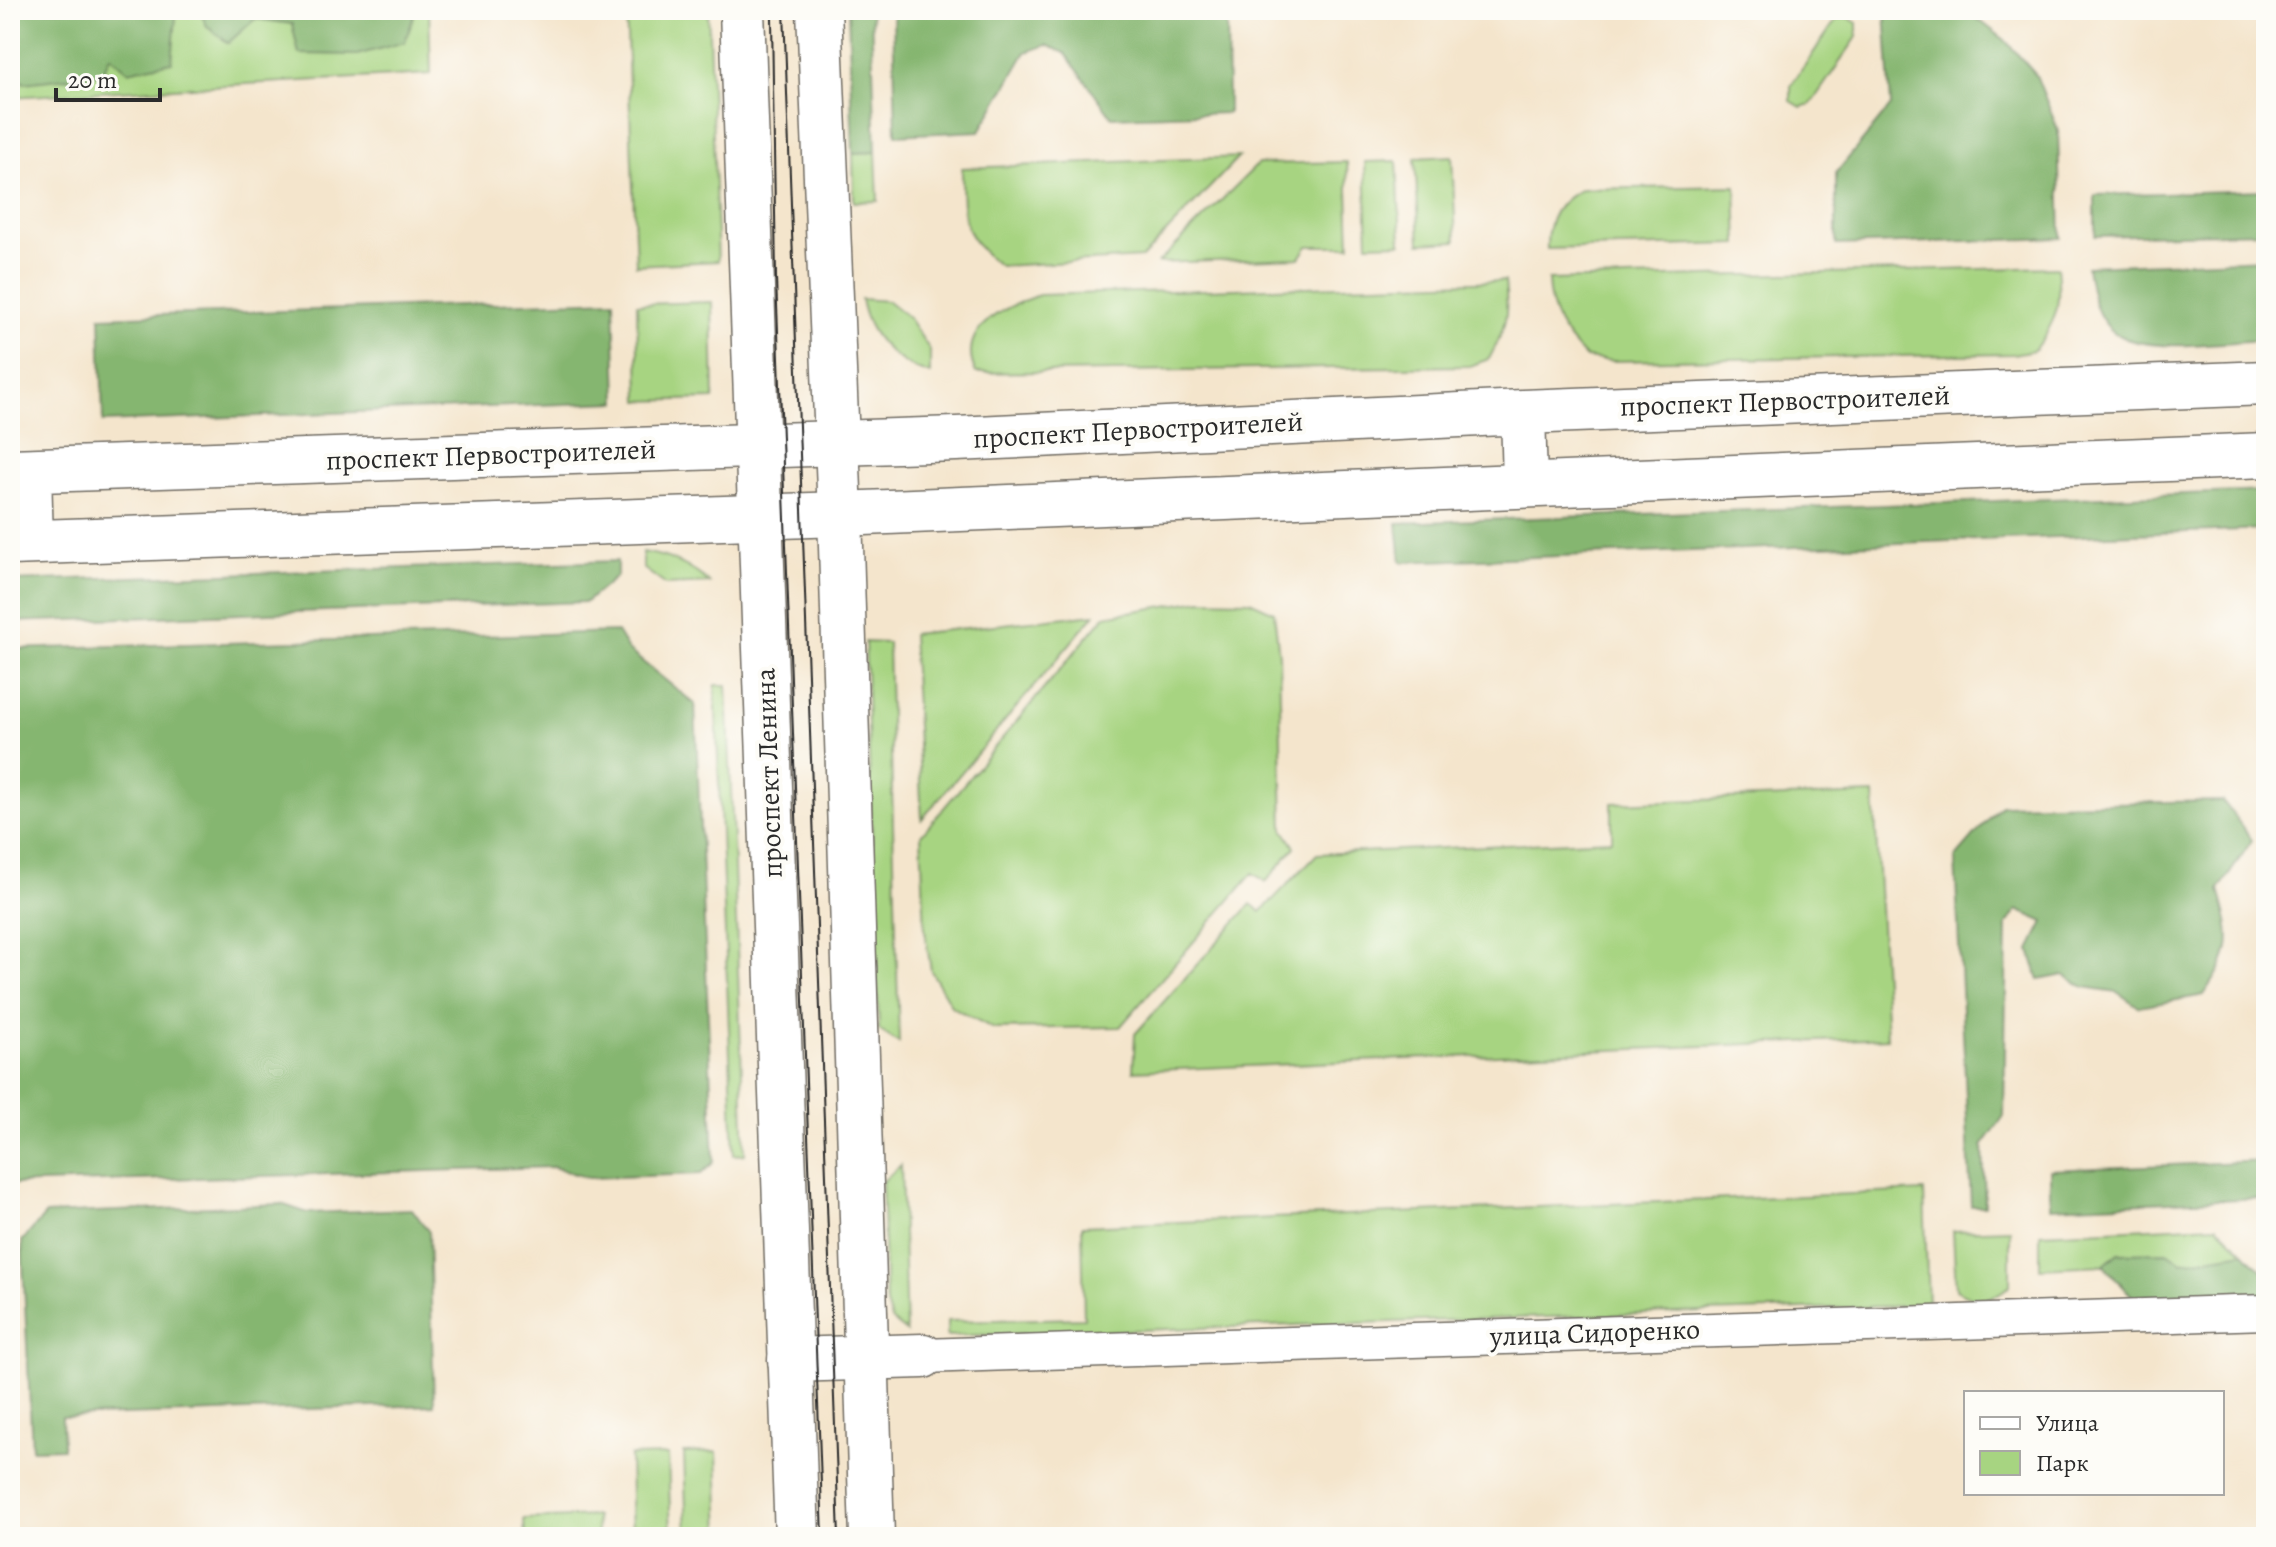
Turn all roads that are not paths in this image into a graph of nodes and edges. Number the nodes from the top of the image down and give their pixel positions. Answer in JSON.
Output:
{"nodes":[{"id":1,"x":742,"y":10,"type":"edge"},
{"id":2,"x":819,"y":10,"type":"edge"},
{"id":3,"x":2266,"y":383,"type":"edge"},
{"id":4,"x":1523,"y":412,"type":"junction"},
{"id":5,"x":836,"y":443,"type":"junction"},
{"id":6,"x":758,"y":446,"type":"junction"},
{"id":7,"x":2266,"y":455,"type":"edge"},
{"id":8,"x":20,"y":471,"type":"edge"},
{"id":9,"x":1525,"y":483,"type":"junction"},
{"id":10,"x":840,"y":514,"type":"junction"},
{"id":11,"x":760,"y":517,"type":"junction"},
{"id":12,"x":20,"y":542,"type":"edge"},
{"id":13,"x":2266,"y":1312,"type":"edge"},
{"id":14,"x":923,"y":1356,"type":"joint"},
{"id":15,"x":867,"y":1357,"type":"junction"},
{"id":16,"x":790,"y":1360,"type":"junction"},
{"id":17,"x":797,"y":1537,"type":"edge"},
{"id":18,"x":872,"y":1537,"type":"edge"}],
"edges":[{"from":1,"to":6,"type":"main road","name":"проспект Ленина"},
{"from":2,"to":5,"type":"main road"},
{"from":3,"to":4,"type":"main road","name":"проспект Первостроителей"},
{"from":4,"to":5,"type":"main road","name":"проспект Первостроителей"},
{"from":4,"to":9,"type":"main road"},
{"from":5,"to":6,"type":"main road","name":"проспект Первостроителей"},
{"from":5,"to":10,"type":"main road"},
{"from":6,"to":8,"type":"main road","name":"проспект Первостроителей"},
{"from":6,"to":11,"type":"main road","name":"проспект Ленина"},
{"from":7,"to":9,"type":"main road"},
{"from":8,"to":12,"type":"main road"},
{"from":9,"to":10,"type":"main road"},
{"from":10,"to":11,"type":"main road"},
{"from":10,"to":15,"type":"main road"},
{"from":11,"to":12,"type":"main road"},
{"from":11,"to":16,"type":"main road","name":"проспект Ленина"},
{"from":13,"to":14,"type":"street","name":"улица Сидоренко"},
{"from":14,"to":15,"type":"main road"},
{"from":15,"to":16,"type":"main road"},
{"from":15,"to":18,"type":"main road"},
{"from":16,"to":17,"type":"main road","name":"проспект Ленина"}]}
